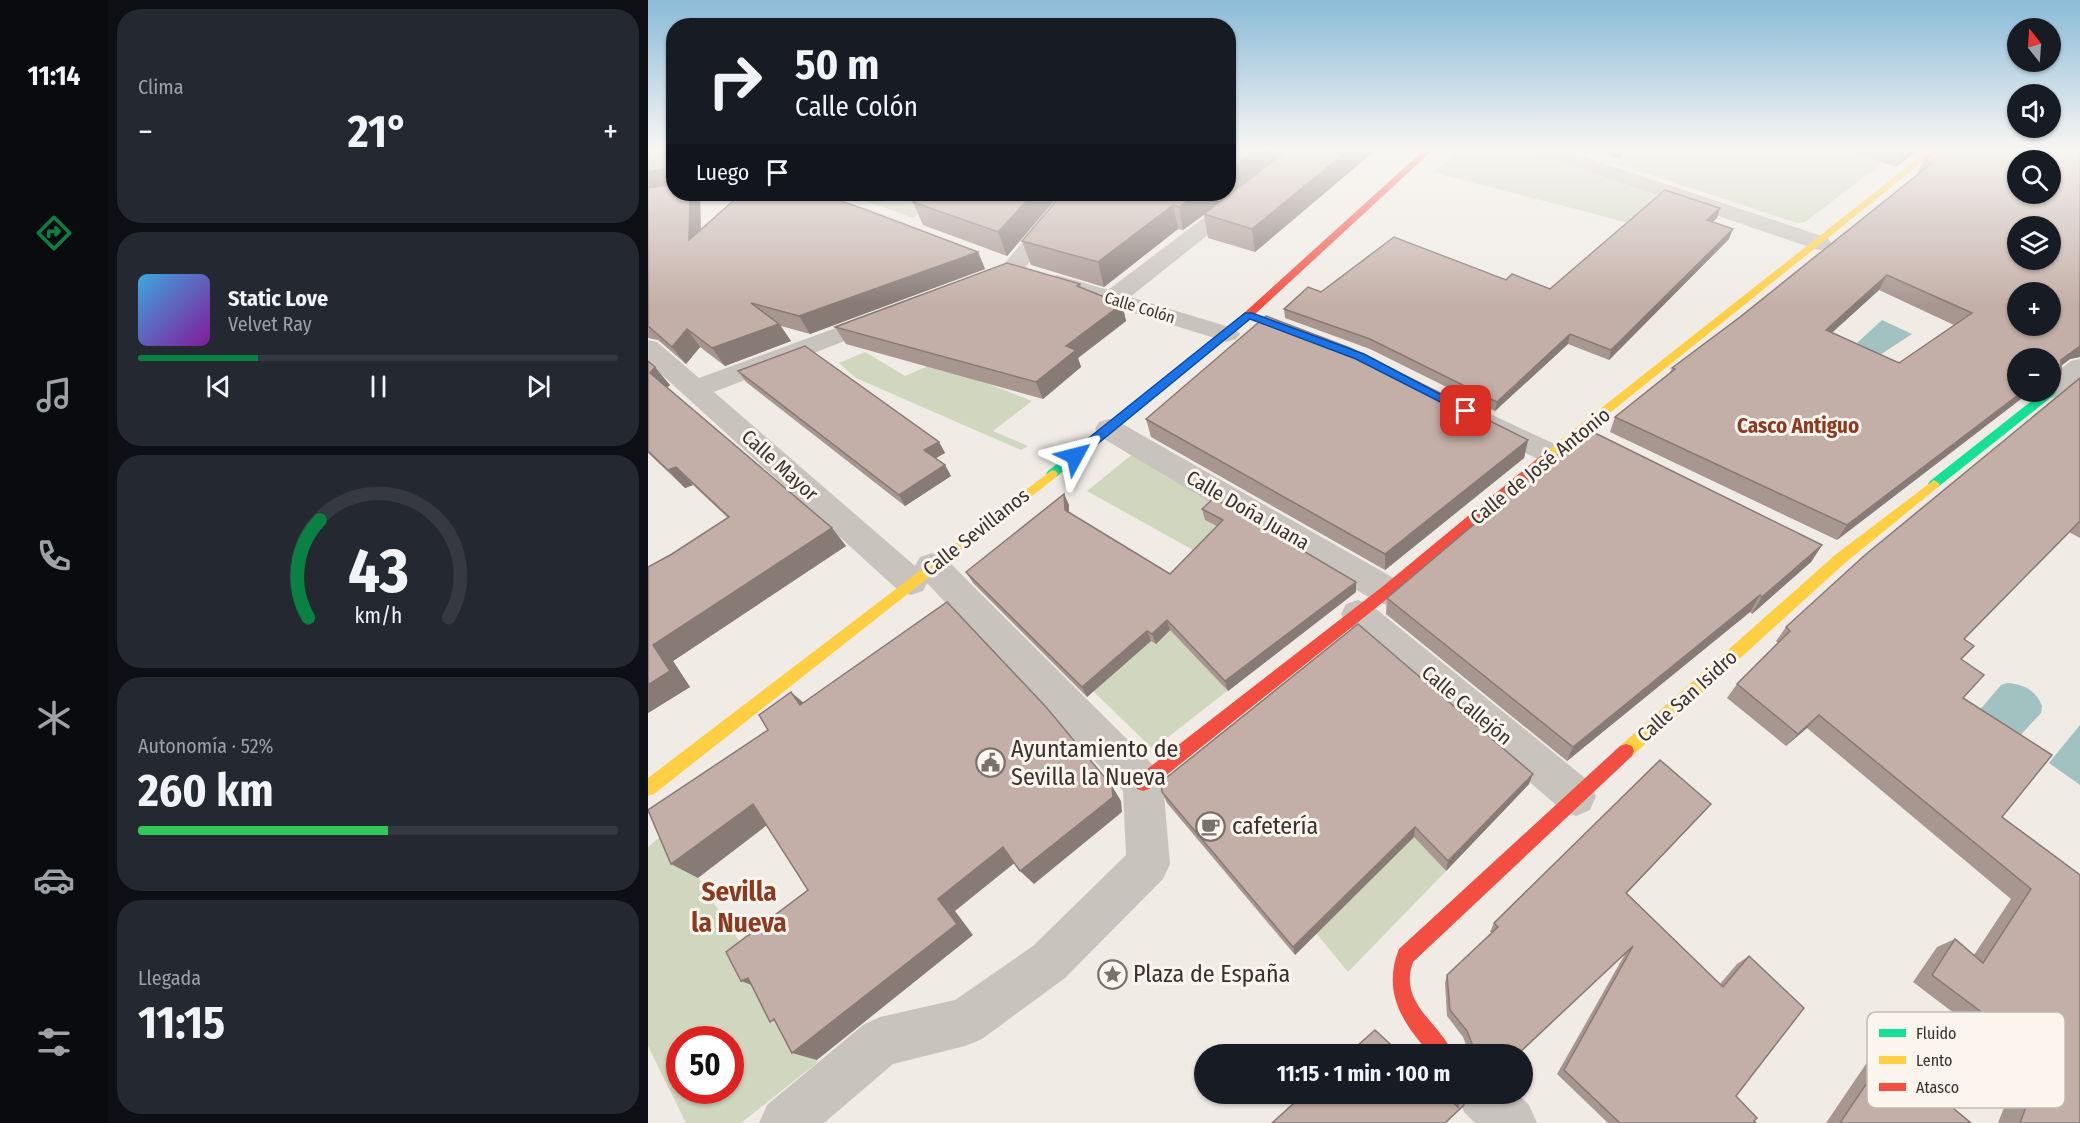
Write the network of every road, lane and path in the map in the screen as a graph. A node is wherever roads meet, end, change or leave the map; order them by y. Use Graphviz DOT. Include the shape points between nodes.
graph roads {
  1 [pos="1240,200"];
  2 [pos="1379,200"];
  3 [pos="1694,200"];
  4 [pos="1872,200"];
  5 [pos="1068,201"];
  6 [pos="1820,243"];
  7 [pos="979,256"];
  8 [pos="1012,268"];
  9 [pos="958,289"];
  10 [pos="1112,299"];
  11 [pos="904,310"];
  12 [pos="1227,334"];
  13 [pos="648,348"];
  14 [pos="2080,367"];
  15 [pos="2061,382"];
  16 [pos="696,389"];
  17 [pos="2036,402"];
  18 [pos="1466,411"];
  19 [pos="1109,429"];
  20 [pos="1581,431"];
  21 [pos="1612,447"];
  22 [pos="1551,454"];
  23 [pos="1809,544"];
  24 [pos="1840,559"];
  25 [pos="921,574"];
  26 [pos="1387,591"];
  27 [pos="1358,614"];
  28 [pos="648,788"];
  29 [pos="1144,789"];
  30 [pos="1576,796"];
  31 [pos="1433,1044"];
  32 [pos="1492,1104"];
  33 [pos="785,1123"];
  34 [pos="1511,1123"];
  1 -- 10 [label="street"];
  2 -- 12 [label="street, Calle Sevillanos" via="1260,319"];
  3 -- 6 [label="street"];
  4 -- 6 [label="street, Calle de José Antonio"];
  5 -- 8 [label="street"];
  6 -- 20 [label="street, Calle de José Antonio"];
  7 -- 8 [label="street, Calle Colón"];
  8 -- 9 [label="street"];
  8 -- 10 [label="street, Calle Colón"];
  10 -- 12 [label="street, Calle Colón"];
  11 -- 16 [label="street"];
  12 -- 19 [label="street, Calle Sevillanos"];
  13 -- 16 [label="street, Calle Mayor"];
  14 -- 15 [label="street, Calle San Isidro"];
  16 -- 25 [label="street, Calle Mayor"];
  17 -- 24 [label="street, Calle San Isidro"];
  18 -- 22 [label="street"];
  19 -- 25 [label="street, Calle Sevillanos"];
  19 -- 26 [label="street, Calle Doña Juana"];
  20 -- 21 [label="street"];
  20 -- 22 [label="street, Calle de José Antonio"];
  22 -- 26 [label="street, Calle de José Antonio"];
  23 -- 24 [label="street"];
  24 -- 30 [label="street, Calle San Isidro"];
  25 -- 28 [label="street, Calle Sevillanos"];
  25 -- 29 [label="street, Calle Mayor"];
  26 -- 27 [label="street, Calle de José Antonio"];
  27 -- 29 [label="street, Calle de José Antonio"];
  27 -- 30 [label="street, Calle Callejón"];
  29 -- 33 [label="street" via="1149,864 1049,962 965,1022 880,1042"];
  30 -- 31 [label="street, Calle San Isidro" via="1406,956 1399,969 1401,988"];
  32 -- 34 [label="street"];
}
